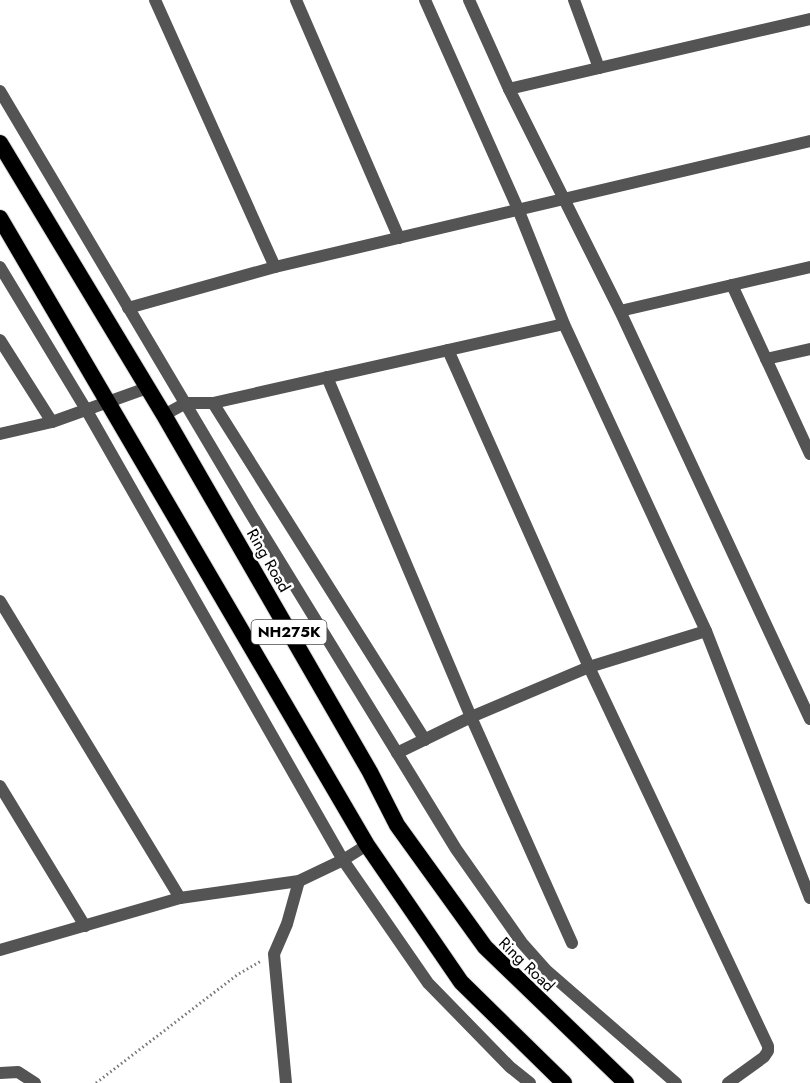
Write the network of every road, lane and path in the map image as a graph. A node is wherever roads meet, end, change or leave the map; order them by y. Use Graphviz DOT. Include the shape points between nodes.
graph roads {
  1 [pos="155,0"];
  2 [pos="296,0"];
  3 [pos="425,0"];
  4 [pos="469,0"];
  5 [pos="574,0"];
  6 [pos="810,19"];
  7 [pos="599,68"];
  8 [pos="509,90"];
  9 [pos="0,91"];
  10 [pos="810,141"];
  11 [pos="0,143"];
  12 [pos="564,200"];
  13 [pos="518,209"];
  14 [pos="0,219"];
  15 [pos="399,238"];
  16 [pos="0,267"];
  17 [pos="275,267"];
  18 [pos="810,267"];
  19 [pos="732,285"];
  20 [pos="128,308"];
  21 [pos="620,311"];
  22 [pos="564,324"];
  23 [pos="0,340"];
  24 [pos="810,349"];
  25 [pos="448,350"];
  26 [pos="766,359"];
  27 [pos="327,377"];
  28 [pos="147,388"];
  29 [pos="110,402"];
  30 [pos="186,403"];
  31 [pos="213,403"];
  32 [pos="87,411"];
  33 [pos="164,415"];
  34 [pos="52,422"];
  35 [pos="805,430"];
  36 [pos="0,434"];
  37 [pos="810,454"];
  38 [pos="0,601"];
  39 [pos="706,631"];
  40 [pos="589,667"];
  41 [pos="471,717"];
  42 [pos="810,719"];
  43 [pos="425,740"];
  44 [pos="397,753"];
  45 [pos="0,786"];
  46 [pos="367,845"];
  47 [pos="344,860"];
  48 [pos="299,881"];
  49 [pos="180,898"];
  50 [pos="810,898"];
  51 [pos="85,926"];
  52 [pos="572,944"];
  53 [pos="0,950"];
  54 [pos="274,954"];
  55 [pos="0,1073"];
  56 [pos="35,1083"];
  57 [pos="96,1083"];
  58 [pos="286,1083"];
  59 [pos="530,1083"];
  60 [pos="564,1083"];
  61 [pos="626,1083"];
  62 [pos="676,1083"];
  63 [pos="728,1083"];
  1 -- 17 [label="street"];
  2 -- 15 [label="street"];
  3 -- 13 [label="street"];
  4 -- 8 [label="street"];
  5 -- 7 [label="street"];
  6 -- 7 [label="street"];
  7 -- 8 [label="street"];
  8 -- 12 [label="street"];
  9 -- 20 [label="street"];
  10 -- 12 [label="street"];
  11 -- 28 [label="highway, Ring Road / NH275K"];
  12 -- 13 [label="street"];
  12 -- 21 [label="street"];
  13 -- 15 [label="street"];
  13 -- 22 [label="street"];
  14 -- 29 [label="highway, NH275K"];
  15 -- 17 [label="street"];
  16 -- 32 [label="street"];
  17 -- 20 [label="street"];
  18 -- 19 [label="street"];
  19 -- 21 [label="street"];
  19 -- 26 [label="street"];
  20 -- 30 [label="street"];
  21 -- 42 [label="street"];
  22 -- 25 [label="street"];
  22 -- 39 [label="street"];
  23 -- 34 [label="street"];
  24 -- 26 [label="street"];
  25 -- 27 [label="street"];
  25 -- 40 [label="street"];
  26 -- 35 [label="street"];
  27 -- 31 [label="street"];
  27 -- 41 [label="street"];
  28 -- 29 [label="street"];
  28 -- 33 [label="highway, Ring Road / NH275K"];
  29 -- 32 [label="street"];
  29 -- 46 [label="highway, NH275K"];
  30 -- 31 [label="street"];
  30 -- 33 [label="street"];
  30 -- 44 [label="street"];
  31 -- 43 [label="street"];
  32 -- 34 [label="street"];
  32 -- 47 [label="street"];
  33 -- 61 [label="highway, Ring Road / NH275K" via="397,825 485,947"];
  34 -- 36 [label="street"];
  35 -- 37 [label="street"];
  38 -- 49 [label="street"];
  39 -- 40 [label="street"];
  39 -- 50 [label="street"];
  40 -- 41 [label="street"];
  40 -- 63 [label="street" via="768,1046 764,1057"];
  41 -- 43 [label="street"];
  41 -- 52 [label="street"];
  43 -- 44 [label="street"];
  44 -- 62 [label="street" via="456,849 522,943 546,970"];
  45 -- 51 [label="street"];
  46 -- 47 [label="street"];
  46 -- 60 [label="highway, NH275K" via="461,982"];
  47 -- 48 [label="street"];
  47 -- 59 [label="street" via="428,983"];
  48 -- 49 [label="street"];
  48 -- 54 [label="street"];
  49 -- 51 [label="street"];
  51 -- 53 [label="street"];
  54 -- 57 [label="path" via="237,975"];
  54 -- 58 [label="street"];
  55 -- 56 [label="street" via="18,1072"];
}
